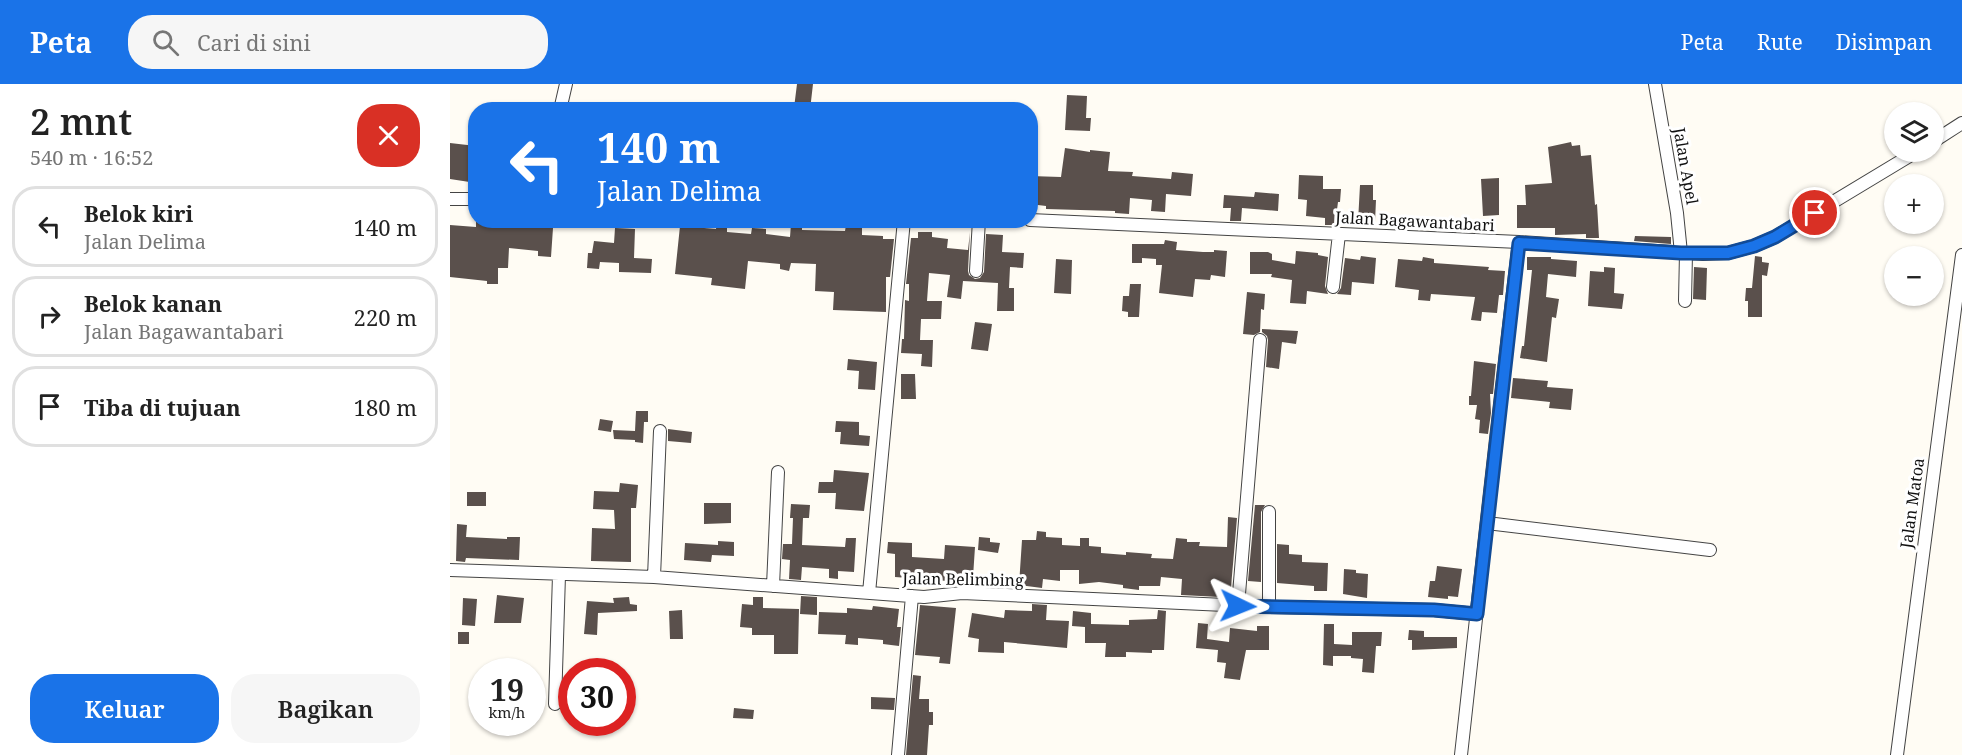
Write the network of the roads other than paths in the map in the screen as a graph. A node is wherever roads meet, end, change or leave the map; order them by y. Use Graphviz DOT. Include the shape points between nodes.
graph roads {
  1 [pos="566,84"];
  2 [pos="1655,84"];
  3 [pos="562,102"];
  4 [pos="1962,123"];
  5 [pos="1944,135"];
  6 [pos="1899,162"];
  7 [pos="450,199"];
  8 [pos="468,199"];
  9 [pos="1038,220"];
  10 [pos="903,228"];
  11 [pos="979,228"];
  12 [pos="1339,234"];
  13 [pos="1519,243"];
  14 [pos="1684,253"];
  15 [pos="1962,255"];
  16 [pos="976,271"];
  17 [pos="1960,286"];
  18 [pos="1333,287"];
  19 [pos="1685,302"];
  20 [pos="1260,340"];
  21 [pos="660,431"];
  22 [pos="778,472"];
  23 [pos="1269,512"];
  24 [pos="1487,523"];
  25 [pos="1710,550"];
  26 [pos="450,570"];
  27 [pos="559,575"];
  28 [pos="654,577"];
  29 [pos="773,586"];
  30 [pos="870,593"];
  31 [pos="912,596"];
  32 [pos="1238,606"];
  33 [pos="1269,607"];
  34 [pos="1477,614"];
  35 [pos="555,704"];
  36 [pos="898,755"];
  37 [pos="1461,755"];
  38 [pos="1897,755"];
  1 -- 3 [label="street"];
  2 -- 14 [label="street, Jalan Apel"];
  4 -- 5 [label="street"];
  6 -- 14 [label="street, Jalan Bagawantabari" via="1754,246 1728,253"];
  7 -- 8 [label="street"];
  9 -- 12 [label="street, Jalan Bagawantabari"];
  10 -- 30 [label="street"];
  11 -- 16 [label="street"];
  12 -- 13 [label="street, Jalan Bagawantabari"];
  12 -- 18 [label="street"];
  13 -- 14 [label="street, Jalan Bagawantabari"];
  13 -- 24 [label="street"];
  14 -- 19 [label="street, Jalan Apel"];
  15 -- 17 [label="street, Jalan Matoa"];
  17 -- 38 [label="street, Jalan Matoa"];
  20 -- 32 [label="street"];
  21 -- 28 [label="street"];
  22 -- 29 [label="street"];
  23 -- 33 [label="street"];
  24 -- 25 [label="street"];
  24 -- 34 [label="street"];
  26 -- 27 [label="street, Jalan Belimbing"];
  27 -- 28 [label="street, Jalan Belimbing"];
  27 -- 35 [label="street"];
  28 -- 29 [label="street, Jalan Belimbing"];
  29 -- 30 [label="street, Jalan Belimbing"];
  30 -- 31 [label="street, Jalan Belimbing"];
  31 -- 32 [label="street, Jalan Belimbing" via="962,592"];
  31 -- 36 [label="street"];
  32 -- 33 [label="street, Jalan Belimbing"];
  33 -- 34 [label="street, Jalan Belimbing"];
  34 -- 37 [label="street"];
}
